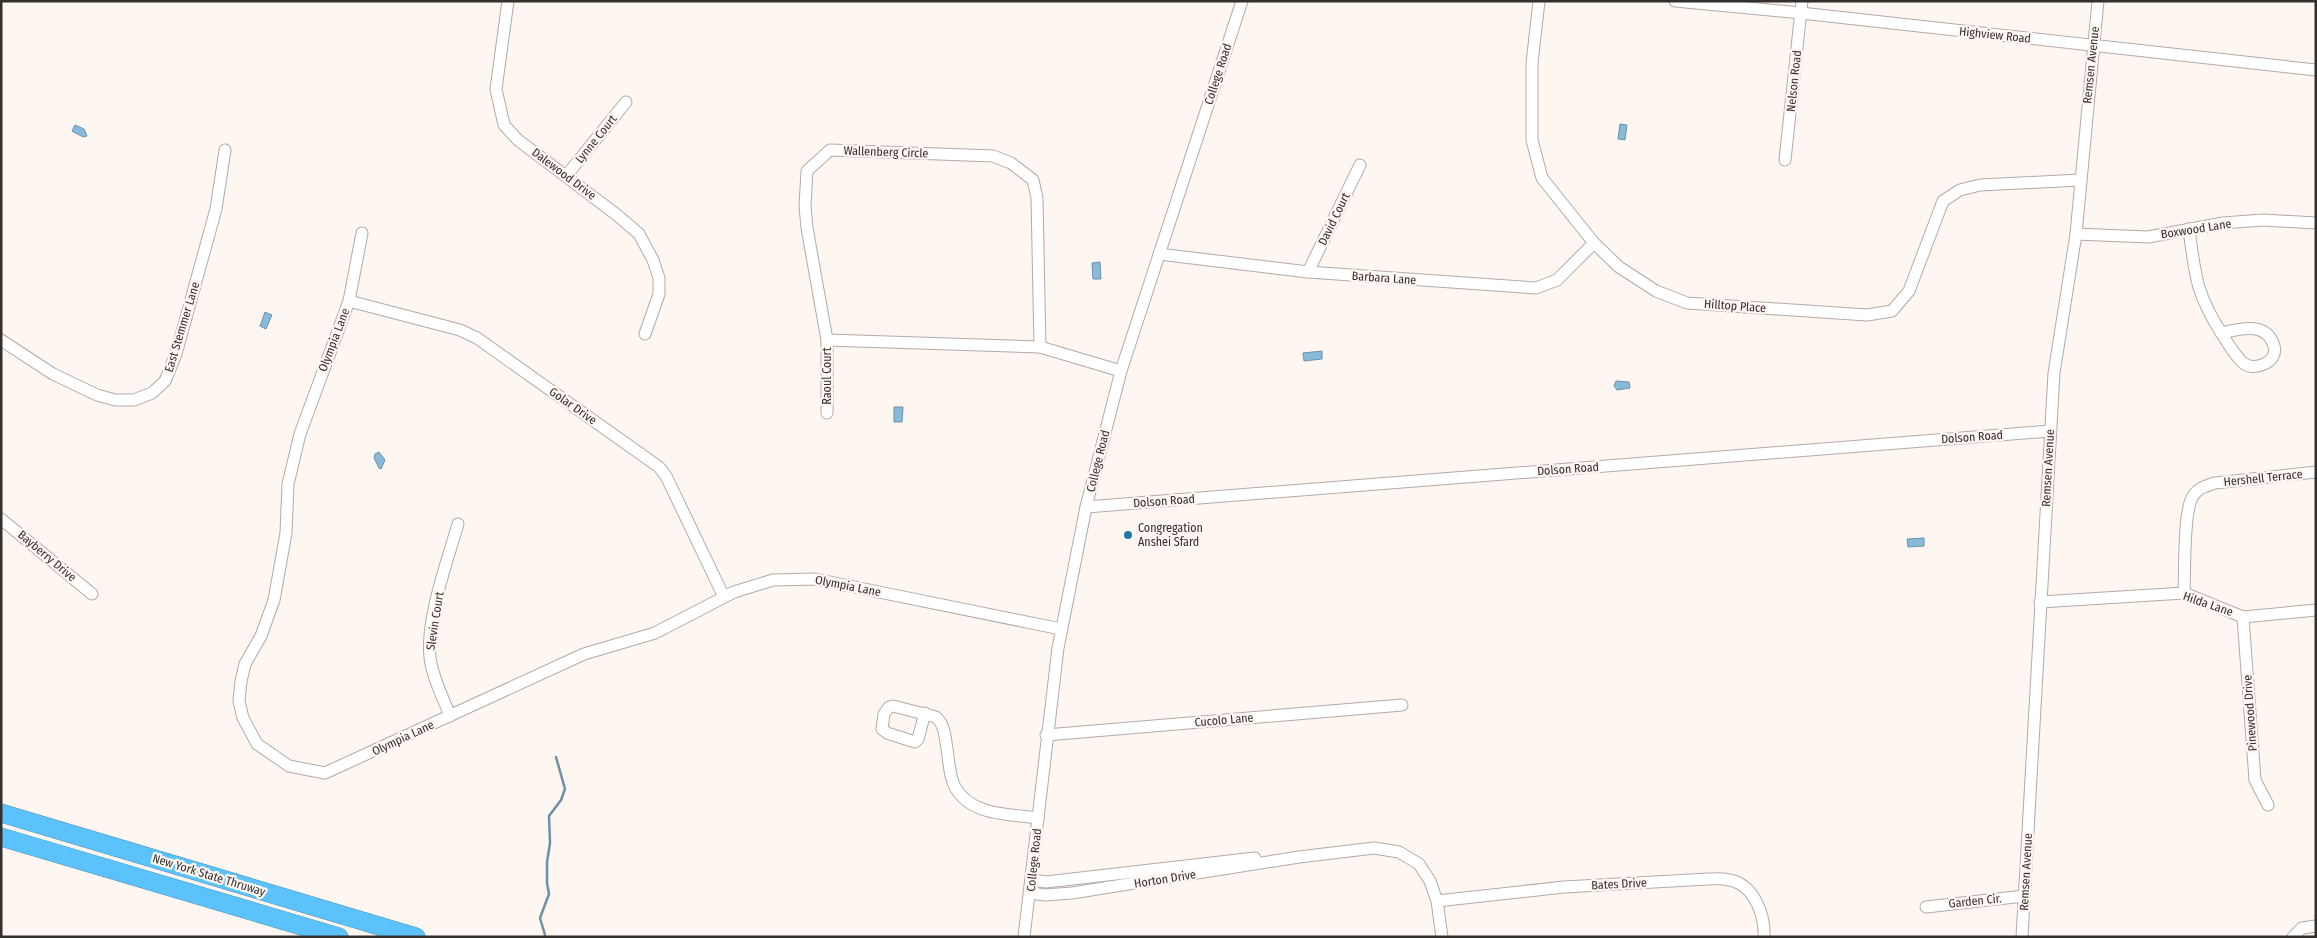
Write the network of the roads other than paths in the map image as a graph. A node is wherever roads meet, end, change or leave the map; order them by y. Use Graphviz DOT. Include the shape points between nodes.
graph roads {
  1 [pos="508,1"];
  2 [pos="1242,1"];
  3 [pos="1539,1"];
  4 [pos="1675,1"];
  5 [pos="2098,1"];
  6 [pos="1802,7"];
  7 [pos="2093,46"];
  8 [pos="2316,70"];
  9 [pos="626,102"];
  10 [pos="225,150"];
  11 [pos="1785,160"];
  12 [pos="1360,165"];
  13 [pos="566,176"];
  14 [pos="2080,180"];
  15 [pos="2316,223"];
  16 [pos="2189,229"];
  17 [pos="362,232"];
  18 [pos="2076,234"];
  19 [pos="1594,243"];
  20 [pos="1159,254"];
  21 [pos="1308,272"];
  22 [pos="349,301"];
  23 [pos="2221,332"];
  24 [pos="645,334"];
  25 [pos="1,340"];
  26 [pos="827,340"];
  27 [pos="1040,347"];
  28 [pos="1121,371"];
  29 [pos="827,412"];
  30 [pos="2050,431"];
  31 [pos="2316,472"];
  32 [pos="1086,507"];
  33 [pos="1,519"];
  34 [pos="458,524"];
  35 [pos="2184,593"];
  36 [pos="92,594"];
  37 [pos="724,597"];
  38 [pos="2040,602"];
  39 [pos="2316,610"];
  40 [pos="2243,617"];
  41 [pos="1060,629"];
  42 [pos="1402,705"];
  43 [pos="925,713"];
  44 [pos="450,716"];
  45 [pos="1046,735"];
  46 [pos="2268,805"];
  47 [pos="1,813"];
  48 [pos="1038,818"];
  49 [pos="1,837"];
  50 [pos="1299,857"];
  51 [pos="1032,880"];
  52 [pos="1030,893"];
  53 [pos="2024,896"];
  54 [pos="1437,901"];
  55 [pos="1926,907"];
  56 [pos="2316,926"];
  57 [pos="339,937"];
  58 [pos="416,937"];
  59 [pos="1024,937"];
  60 [pos="1442,937"];
  61 [pos="1764,937"];
  62 [pos="2022,937"];
  63 [pos="2293,937"];
  1 -- 13 [label="street, Dalewood Drive" via="496,89 504,126"];
  2 -- 20 [label="street, College Road"];
  3 -- 19 [label="street, Hilltop Place" via="1532,63 1532,140 1542,178"];
  4 -- 6 [label="street, Highview Road"];
  5 -- 7 [label="street, Remsen Avenue"];
  6 -- 7 [label="street, Highview Road"];
  6 -- 11 [label="street, Nelson Road"];
  7 -- 8 [label="street, Highview Road"];
  7 -- 14 [label="street, Remsen Avenue"];
  9 -- 13 [label="street, Lynne Court"];
  10 -- 25 [label="street, East Stemmer Lane" via="216,209 176,354 165,381 152,393 134,400 115,400 97,395 53,374"];
  12 -- 21 [label="street, David Court"];
  13 -- 24 [label="street, Dalewood Drive" via="639,234 653,260 659,278 659,294"];
  14 -- 18 [label="street, Remsen Avenue"];
  14 -- 19 [label="street, Hilltop Place" via="1980,185 1960,190 1943,201 1909,291 1892,311 1866,315 1687,303 1656,291 1619,268"];
  15 -- 16 [label="street, Boxwood Lane" via="2263,220"];
  16 -- 18 [label="street, Boxwood Lane" via="2148,237"];
  16 -- 23 [label="street" via="2196,282 2208,313"];
  17 -- 22 [label="street, Olympia Lane"];
  18 -- 30 [label="street, Remsen Avenue" via="2054,373"];
  19 -- 21 [label="street, Barbara Lane" via="1557,280 1536,288"];
  20 -- 21 [label="street, Barbara Lane"];
  20 -- 28 [label="street, College Road"];
  22 -- 37 [label="street, Golar Drive" via="460,330 477,338 659,467"];
  22 -- 44 [label="street, Olympia Lane" via="300,434 288,484 286,533 274,600 240,681 239,701 243,718 258,744 272,755 289,766 325,773"];
  23 -- 23 [label="street" via="2244,364 2253,368 2273,356 2275,348 2269,336 2260,330 2248,328"];
  26 -- 27 [label="street"];
  26 -- 27 [label="street, Wallenberg Circle" via="805,206 806,184 808,171 817,160 830,150 840,150 993,156 1011,163 1033,180 1037,198"];
  26 -- 29 [label="street, Raoul Court"];
  27 -- 28 [label="street"];
  28 -- 32 [label="street, College Road"];
  30 -- 32 [label="street, Dolson Road"];
  30 -- 38 [label="street, Remsen Avenue"];
  31 -- 35 [label="street, Hershell Terrace" via="2215,482 2200,488 2191,498 2187,515"];
  32 -- 41 [label="street, College Road"];
  33 -- 36 [label="street, Bayberry Drive"];
  34 -- 44 [label="street, Slevin Court" via="437,598 430,641 430,658"];
  35 -- 38 [label="street, Hilda Lane"];
  35 -- 40 [label="street, Hilda Lane"];
  37 -- 41 [label="street, Olympia Lane" via="772,580 815,579"];
  37 -- 44 [label="street, Olympia Lane" via="656,633 584,654"];
  38 -- 53 [label="street, Remsen Avenue"];
  39 -- 40 [label="street, Hilda Lane"];
  40 -- 46 [label="street, Pinewood Drive" via="2255,780"];
  41 -- 45 [label="street, College Road"];
  42 -- 45 [label="street, Cucolo Lane"];
  43 -- 48 [label="street" via="936,716 942,724 952,781 969,803 990,812"];
  45 -- 48 [label="street, College Road"];
  47 -- 58 [label="highway, New York State Thruway"];
  48 -- 51 [label="street, College Road"];
  49 -- 57 [label="highway, New York State Thruway"];
  50 -- 51 [label="street, Horton Drive" via="1238,858 1046,882"];
  50 -- 52 [label="street, Horton Drive" via="1072,893"];
  50 -- 54 [label="street, Horton Drive" via="1374,848 1399,852 1419,864"];
  51 -- 52 [label="street, College Road"];
  52 -- 59 [label="street, College Road"];
  53 -- 55 [label="street, Garden Cir."];
  53 -- 62 [label="street, Remsen Avenue"];
  54 -- 60 [label="street, Horton Drive"];
  54 -- 61 [label="street, Bates Drive" via="1564,887 1731,880 1746,889 1759,905"];
  56 -- 63 [label="street" via="2302,928"];
}
